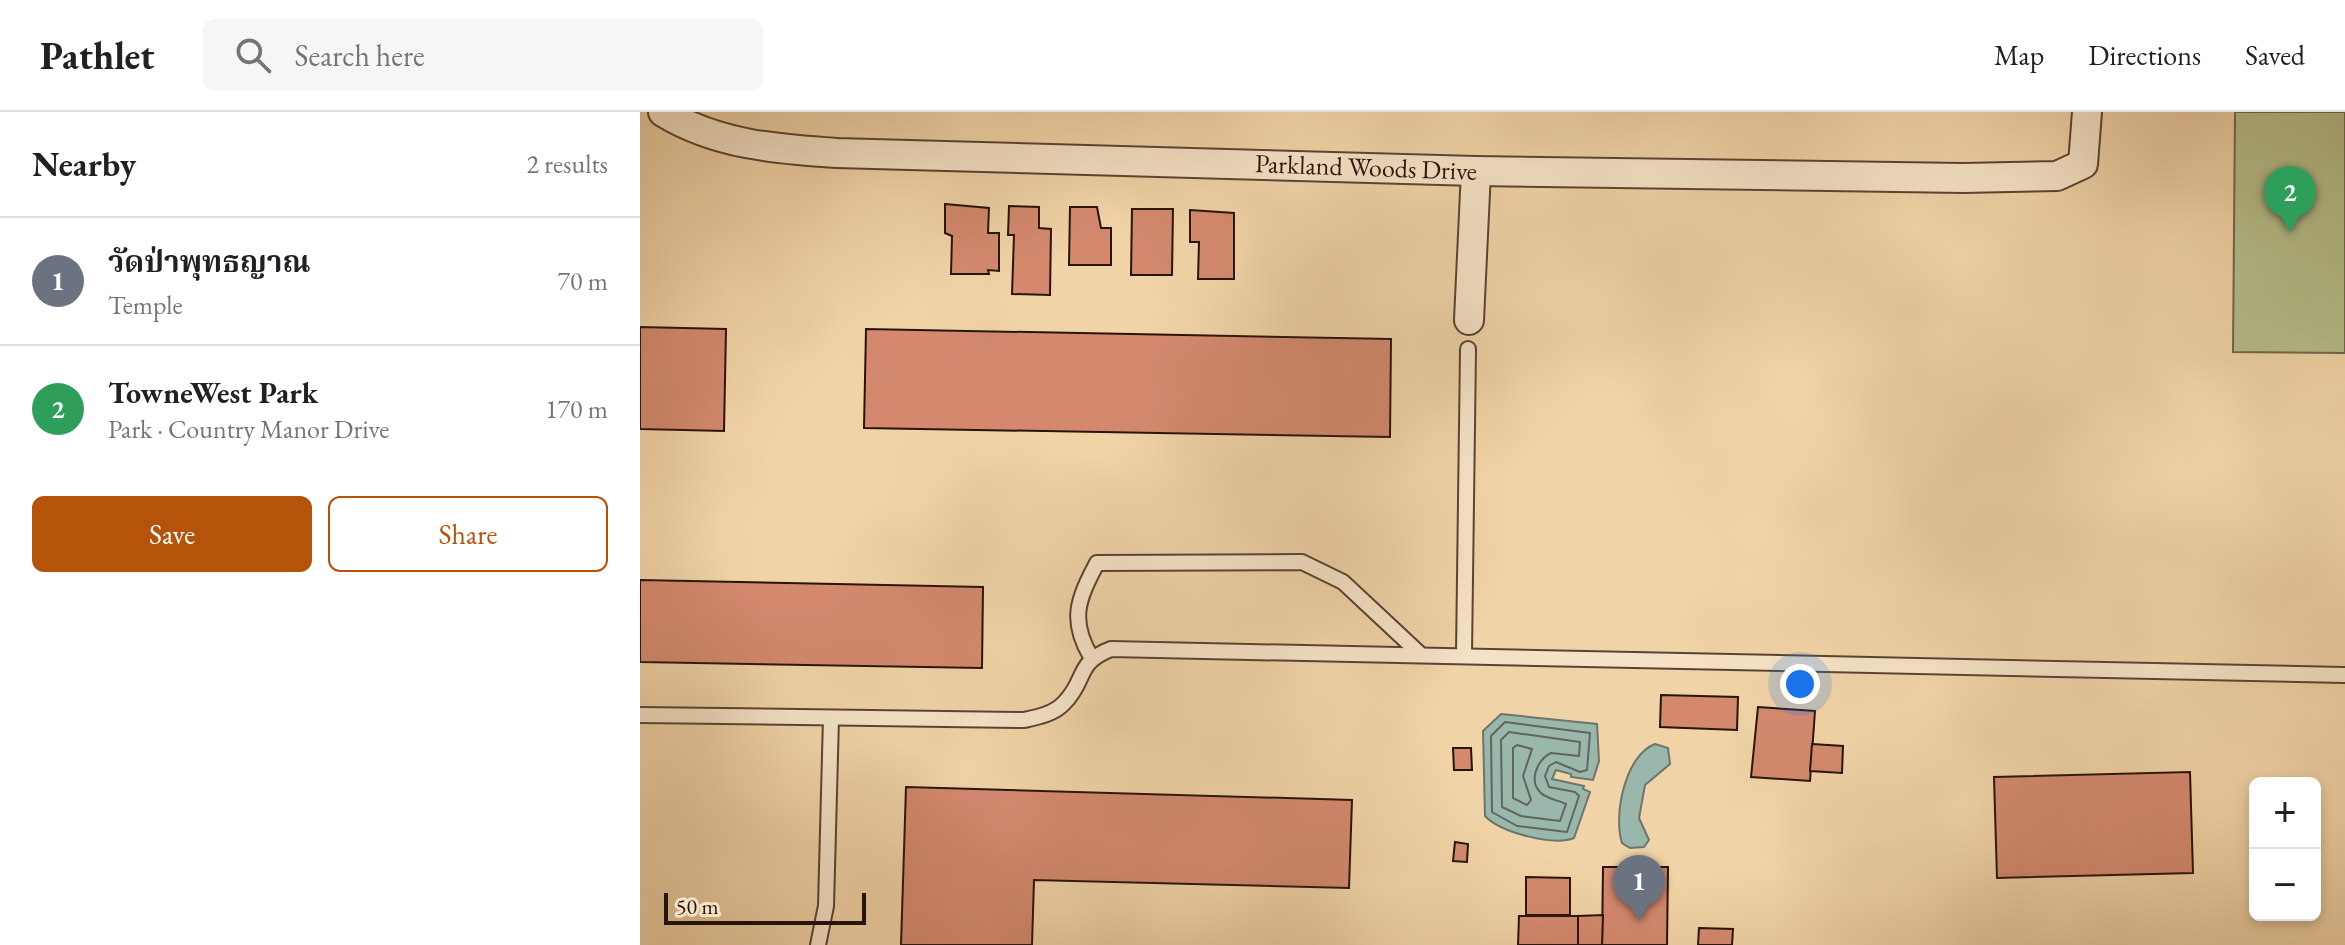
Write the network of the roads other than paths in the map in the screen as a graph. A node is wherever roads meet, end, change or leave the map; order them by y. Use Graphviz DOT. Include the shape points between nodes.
graph roads {
  1 [pos="663,112"];
  2 [pos="2087,112"];
  3 [pos="1476,171"];
  4 [pos="1469,320"];
  5 [pos="1468,349"];
  6 [pos="1419,653"];
  7 [pos="1464,654"];
  8 [pos="1091,657"];
  9 [pos="2345,675"];
  10 [pos="640,715"];
  11 [pos="831,718"];
  12 [pos="818,945"];
  1 -- 3 [label="street, Parkland Woods Drive" via="718,137 775,149"];
  2 -- 3 [label="street, Parkland Woods Drive" via="2083,164 2057,176"];
  3 -- 4 [label="street"];
  5 -- 7 [label="lane"];
  6 -- 7 [label="lane"];
  6 -- 8 [label="lane" via="1111,649"];
  6 -- 8 [label="lane" via="1343,582 1302,562 1165,562 1097,563 1079,597 1078,635"];
  7 -- 9 [label="lane"];
  8 -- 11 [label="lane" via="1064,703 1024,720"];
  10 -- 11 [label="lane"];
  11 -- 12 [label="lane" via="826,906"];
}
